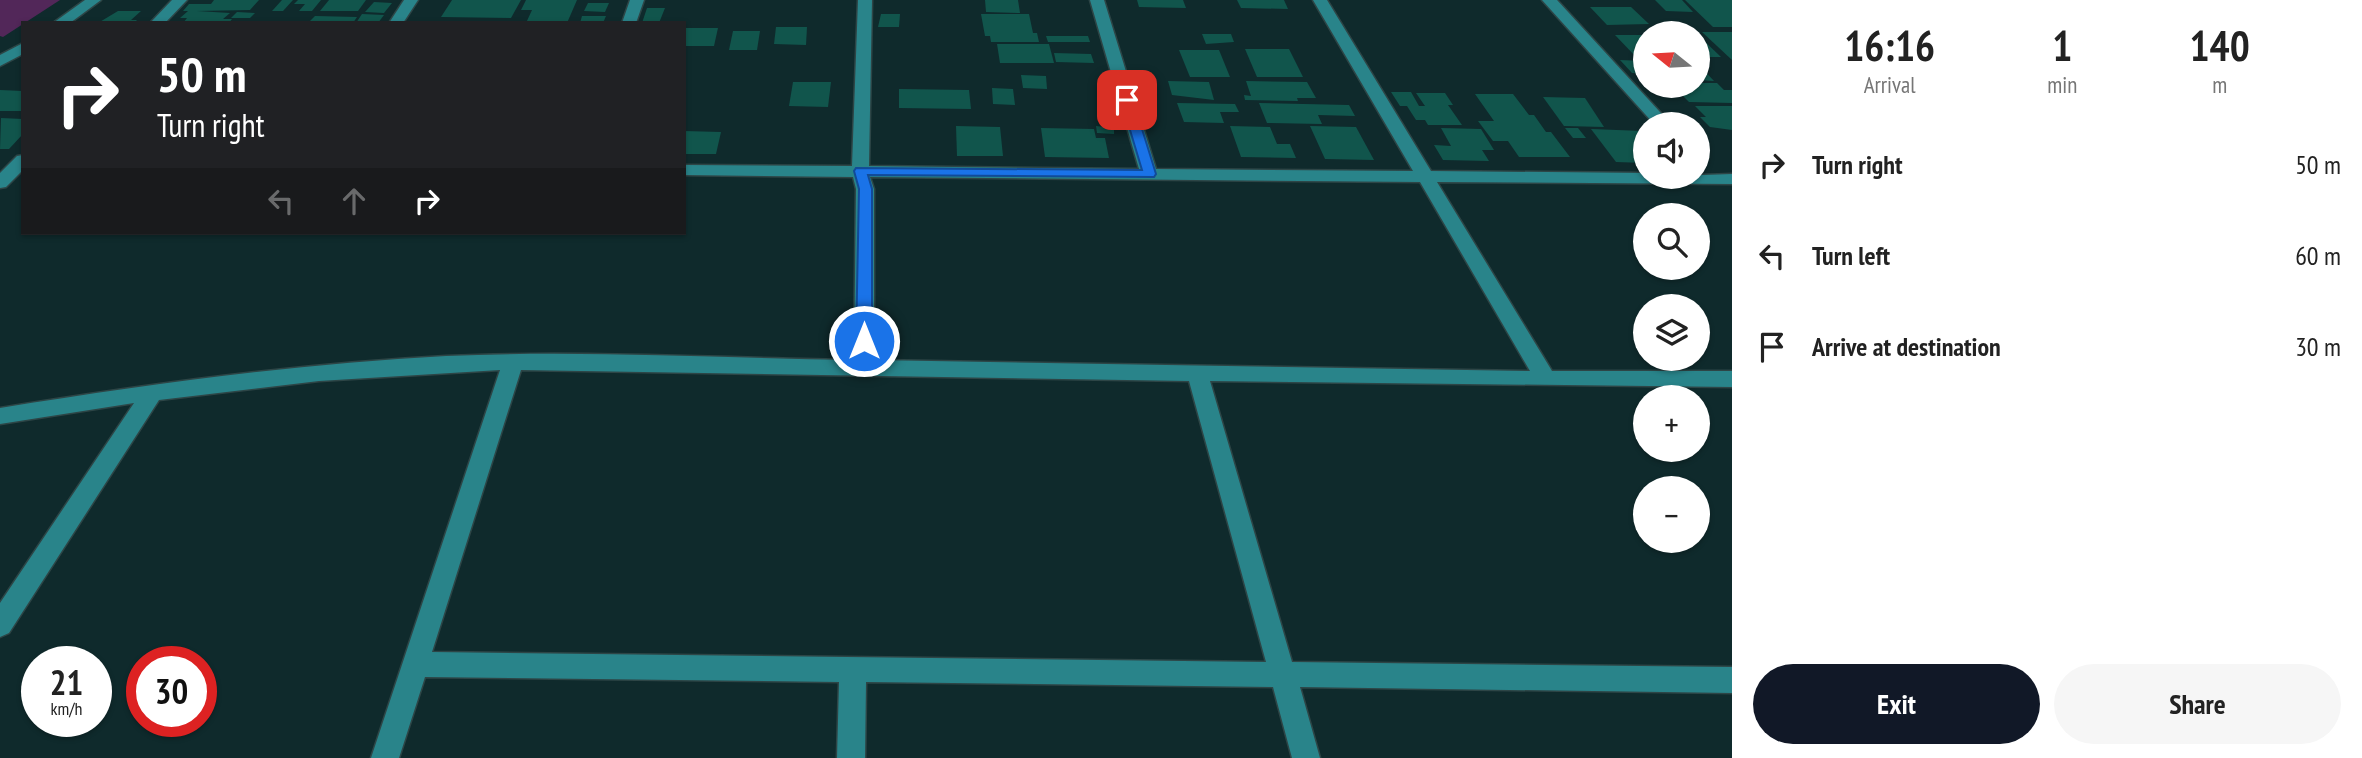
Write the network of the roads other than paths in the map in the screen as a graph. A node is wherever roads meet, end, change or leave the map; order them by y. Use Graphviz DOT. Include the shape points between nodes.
graph roads {
  1 [pos="94,0"];
  2 [pos="180,0"];
  3 [pos="411,0"];
  4 [pos="637,0"];
  5 [pos="865,0"];
  6 [pos="1097,0"];
  7 [pos="1321,0"];
  8 [pos="1549,0"];
  9 [pos="63,21"];
  10 [pos="159,21"];
  11 [pos="397,21"];
  12 [pos="630,21"];
  13 [pos="21,48"];
  14 [pos="0,62"];
  15 [pos="1652,112"];
  16 [pos="15,167"];
  17 [pos="686,170"];
  18 [pos="860,171"];
  19 [pos="1149,174"];
  20 [pos="1710,176"];
  21 [pos="1428,178"];
  22 [pos="1713,179"];
  23 [pos="1732,179"];
  24 [pos="0,183"];
  25 [pos="513,362"];
  26 [pos="864,366"];
  27 [pos="1197,372"];
  28 [pos="1546,379"];
  29 [pos="1732,379"];
  30 [pos="154,390"];
  31 [pos="0,416"];
  32 [pos="0,625"];
  33 [pos="417,664"];
  34 [pos="853,670"];
  35 [pos="1282,675"];
  36 [pos="1731,682"];
  37 [pos="385,758"];
  38 [pos="850,758"];
  39 [pos="1306,758"];
  1 -- 9 [label="street"];
  2 -- 10 [label="street"];
  3 -- 11 [label="street"];
  4 -- 12 [label="street"];
  5 -- 18 [label="street"];
  6 -- 19 [label="street"];
  7 -- 21 [label="street"];
  8 -- 15 [label="street"];
  13 -- 14 [label="street"];
  16 -- 24 [label="street"];
  17 -- 18 [label="street"];
  18 -- 19 [label="street"];
  18 -- 26 [label="street" via="865,189"];
  19 -- 21 [label="street"];
  20 -- 22 [label="street"];
  21 -- 22 [label="street"];
  21 -- 28 [label="street"];
  22 -- 23 [label="street"];
  25 -- 26 [label="street"];
  25 -- 30 [label="street" via="386,366"];
  25 -- 33 [label="street"];
  26 -- 27 [label="street"];
  27 -- 28 [label="street"];
  27 -- 35 [label="street"];
  28 -- 29 [label="street"];
  30 -- 31 [label="street"];
  30 -- 32 [label="street"];
  33 -- 34 [label="street"];
  33 -- 37 [label="street"];
  34 -- 35 [label="street"];
  34 -- 38 [label="street"];
  35 -- 36 [label="street"];
  35 -- 39 [label="street"];
}
